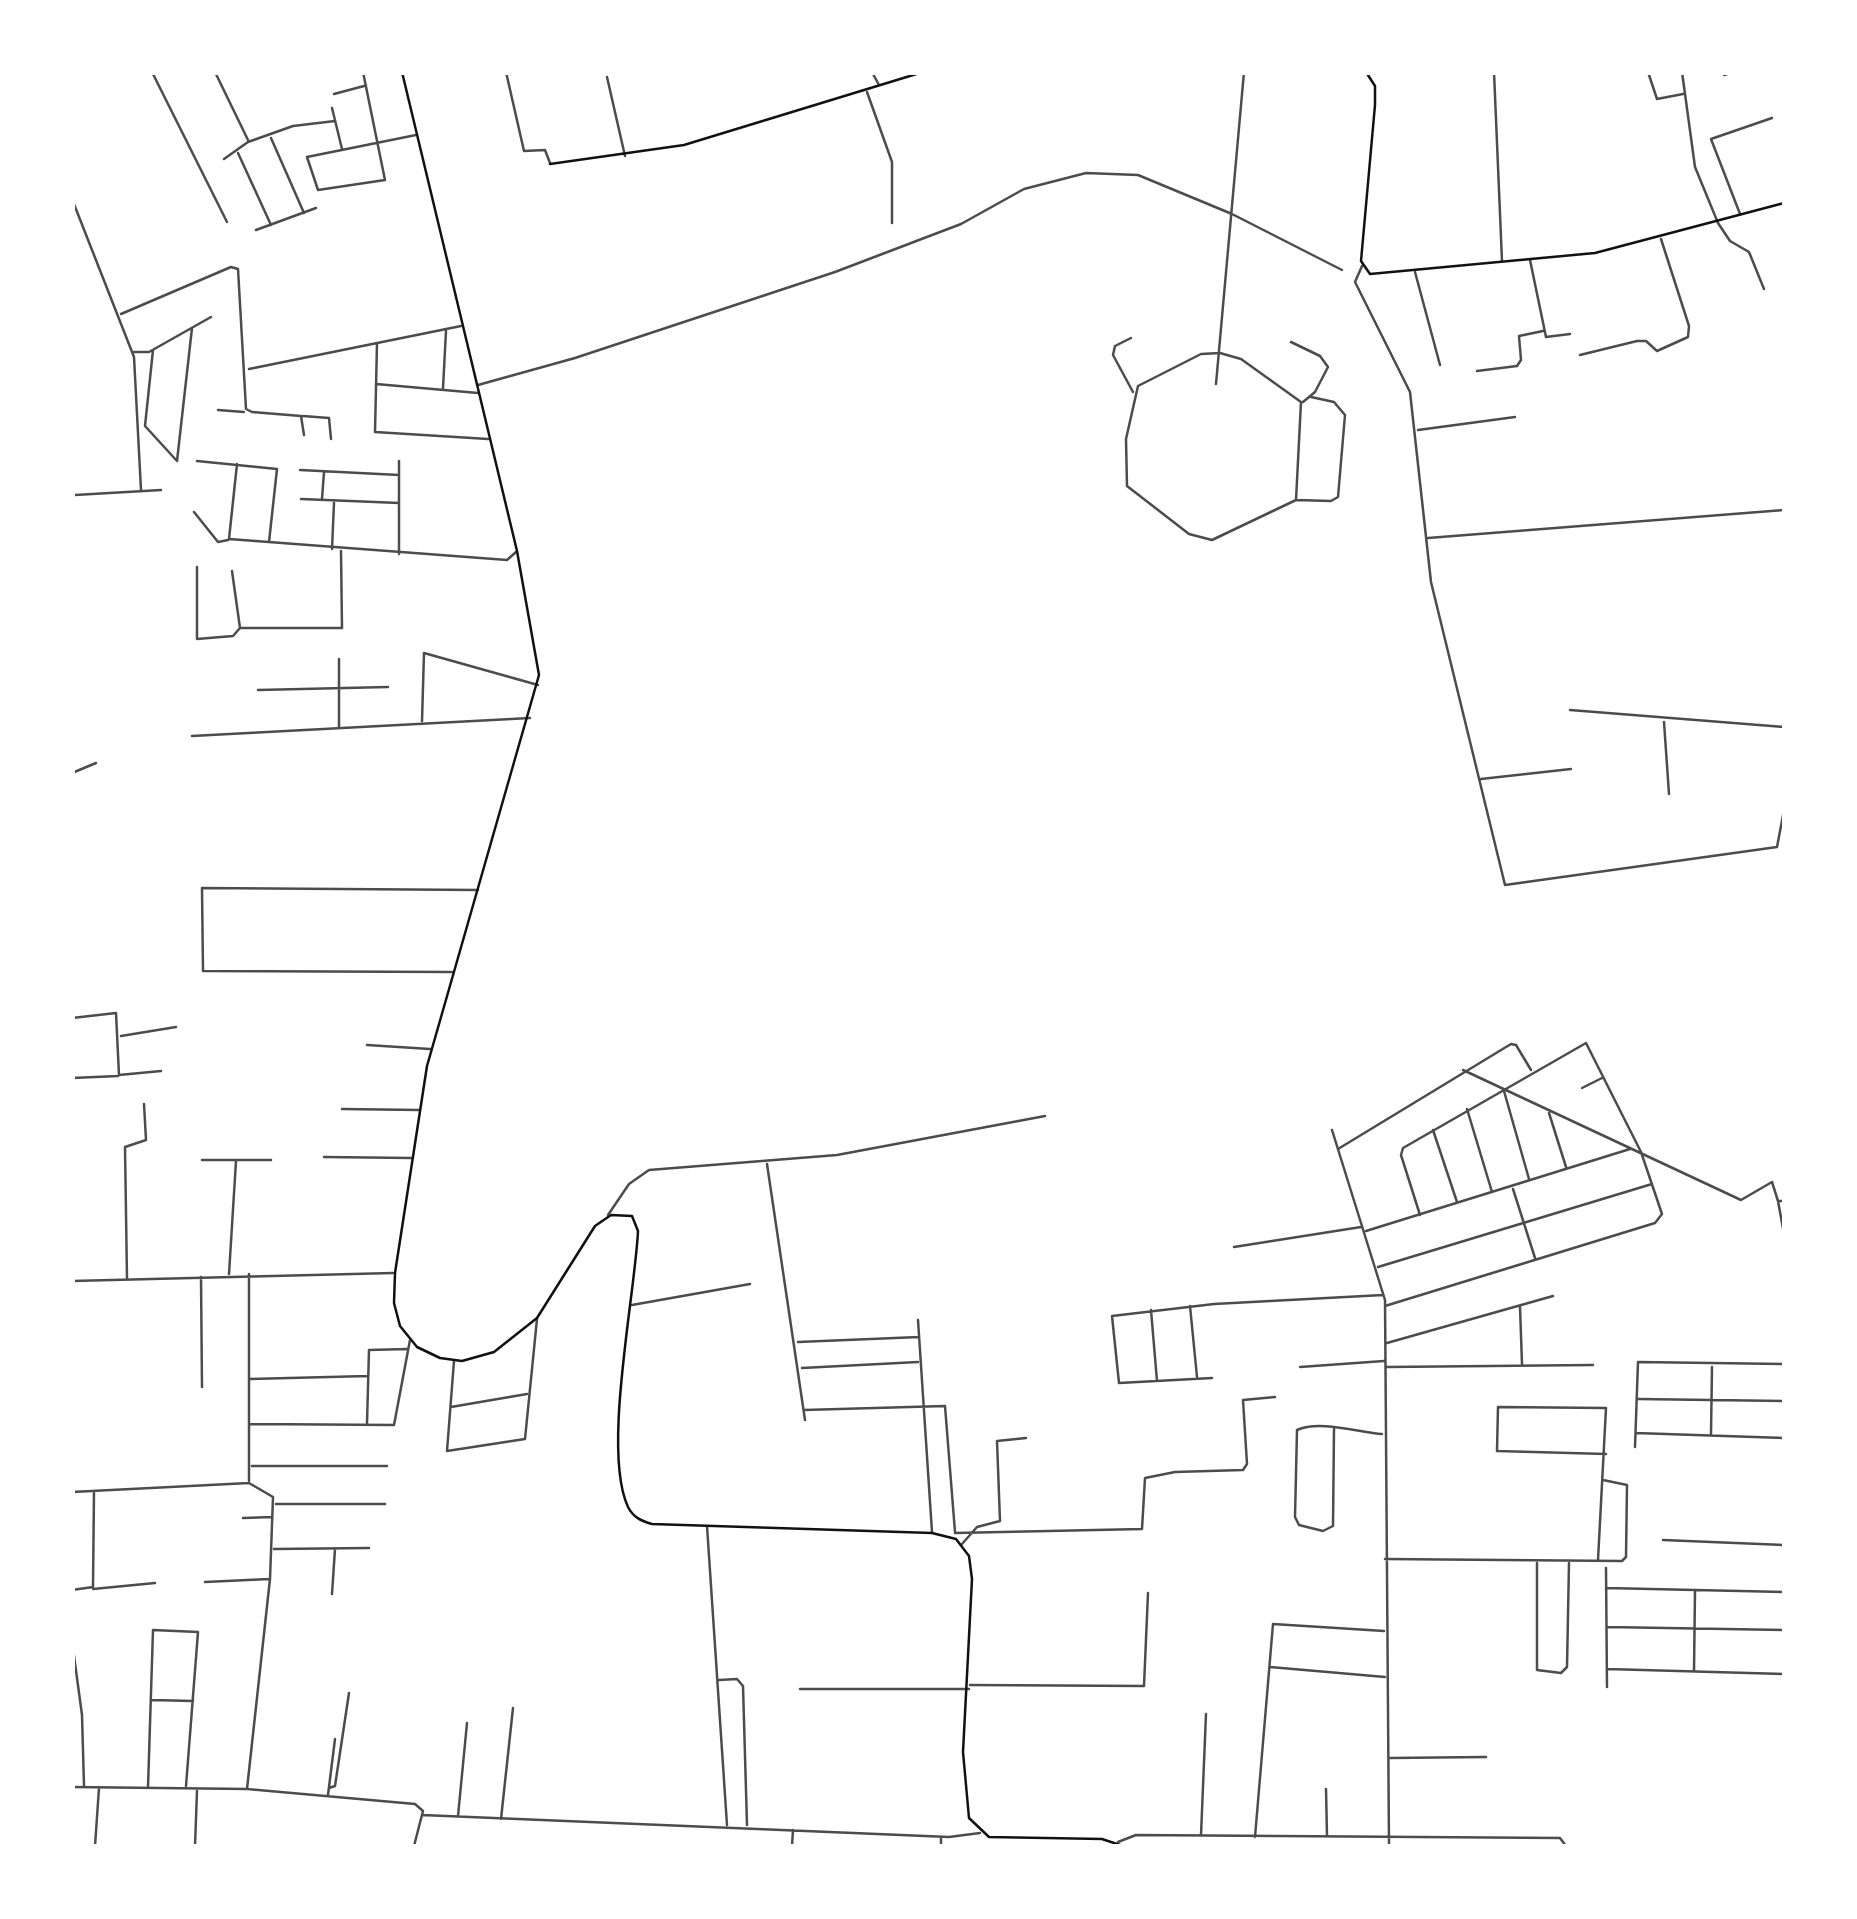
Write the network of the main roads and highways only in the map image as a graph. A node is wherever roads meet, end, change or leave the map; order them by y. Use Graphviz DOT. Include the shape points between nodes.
graph roads {
  1 [pos="402,72"];
  2 [pos="924,72"];
  3 [pos="1366,72"];
  4 [pos="916,74"];
  5 [pos="550,164"];
  6 [pos="1784,203"];
  7 [pos="1123,1846"];
  1 -- 7 [label="main road" via="539,662 530,718 431,1049 395,1273 396,1315 424,1352 454,1361 494,1352 537,1318 581,1244 608,1216 628,1214 638,1225 620,1416 626,1502 633,1514 644,1522 956,1539 972,1580 963,1752 969,1818 980,1834 998,1838"];
  2 -- 4 [label="main road"];
  3 -- 6 [label="main road" via="1376,94 1362,266 1370,274 1595,253"];
  4 -- 5 [label="main road" via="684,145"];
}
